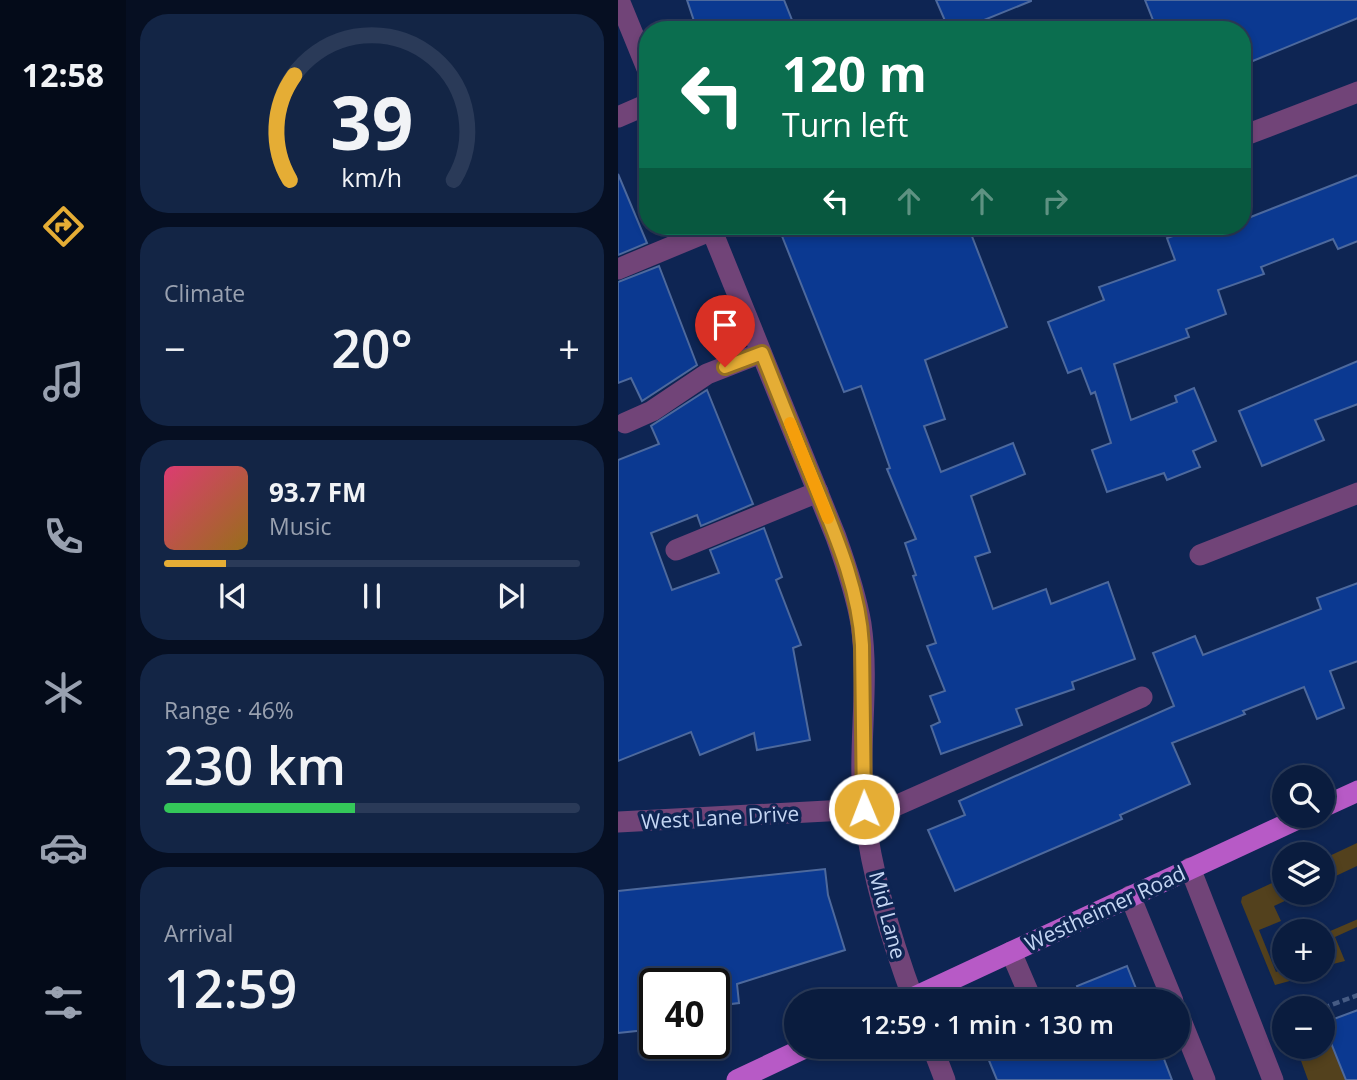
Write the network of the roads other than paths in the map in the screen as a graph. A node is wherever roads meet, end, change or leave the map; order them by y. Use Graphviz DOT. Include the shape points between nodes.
graph roads {
  1 [pos="619,0"];
  2 [pos="639,49"];
  3 [pos="1357,92"];
  4 [pos="639,108"];
  5 [pos="618,117"];
  6 [pos="1251,133"];
  7 [pos="695,235"];
  8 [pos="714,235"];
  9 [pos="618,269"];
  10 [pos="762,353"];
  11 [pos="625,422"];
  12 [pos="818,492"];
  13 [pos="1357,493"];
  14 [pos="676,551"];
  15 [pos="1200,555"];
  16 [pos="1142,697"];
  17 [pos="1357,791"];
  18 [pos="1335,801"];
  19 [pos="865,814"];
  20 [pos="618,822"];
  21 [pos="1278,828"];
  22 [pos="1190,868"];
  23 [pos="1130,896"];
  24 [pos="1011,952"];
  25 [pos="907,989"];
  26 [pos="934,989"];
  27 [pos="1027,989"];
  28 [pos="1168,989"];
  29 [pos="1190,1043"];
  30 [pos="784,1058"];
  31 [pos="937,1059"];
  32 [pos="738,1080"];
  33 [pos="945,1080"];
  34 [pos="1205,1080"];
  35 [pos="1273,1080"];
  1 -- 2 [label="street"];
  3 -- 6 [label="street"];
  4 -- 5 [label="street"];
  7 -- 9 [label="street"];
  8 -- 10 [label="street, Mid Lane"];
  10 -- 11 [label="street" via="707,374 652,411"];
  10 -- 12 [label="street, Mid Lane"];
  12 -- 14 [label="street"];
  12 -- 19 [label="street, Mid Lane" via="852,583 861,624"];
  13 -- 15 [label="street"];
  16 -- 19 [label="street"];
  17 -- 18 [label="main road"];
  19 -- 20 [label="street, West Lane Drive"];
  19 -- 25 [label="street, Mid Lane" via="882,909"];
  21 -- 22 [label="main road, Westheimer Road"];
  22 -- 23 [label="main road, Westheimer Road"];
  22 -- 35 [label="street"];
  23 -- 24 [label="main road, Westheimer Road"];
  23 -- 28 [label="street"];
  24 -- 26 [label="main road, Westheimer Road"];
  24 -- 27 [label="street"];
  29 -- 34 [label="street"];
  30 -- 32 [label="main road"];
  31 -- 33 [label="street"];
}
